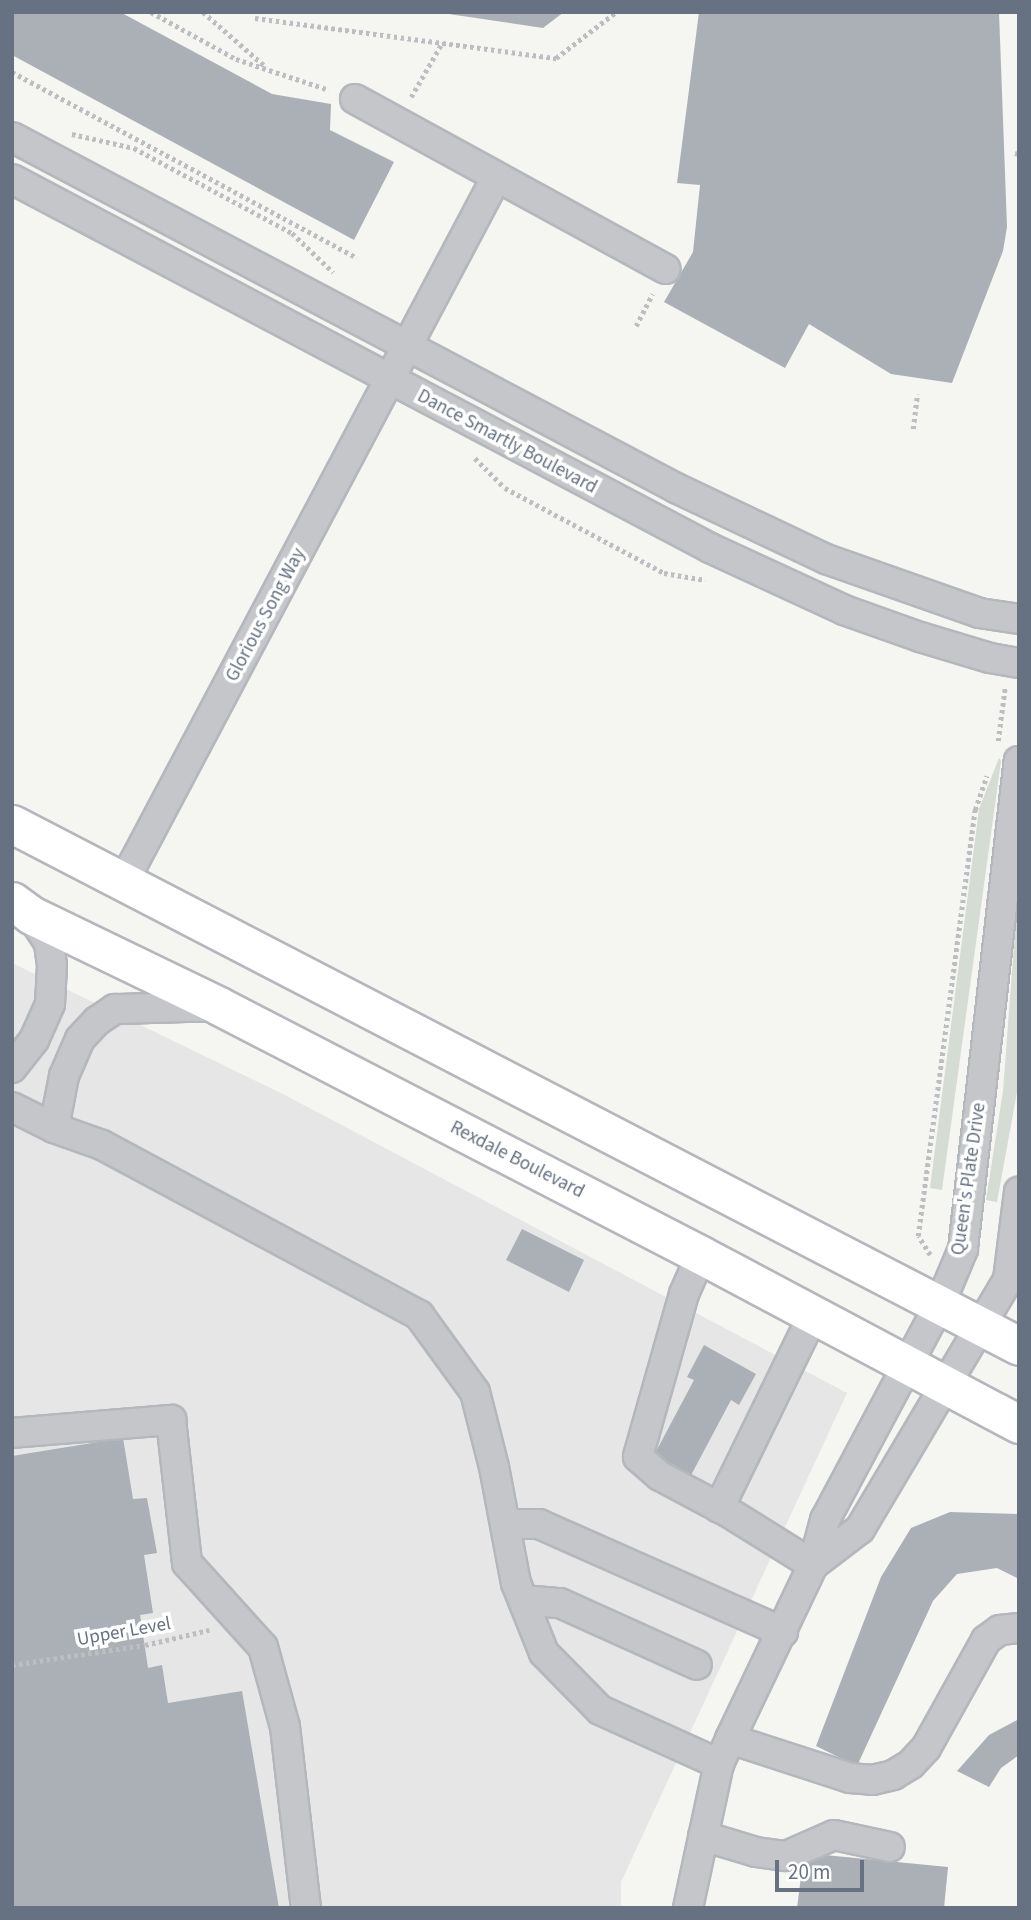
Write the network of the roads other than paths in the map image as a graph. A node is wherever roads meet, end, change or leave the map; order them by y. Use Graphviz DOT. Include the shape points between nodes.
graph roads {
  1 [pos="355,99"];
  2 [pos="12,136"];
  3 [pos="496,178"];
  4 [pos="12,179"];
  5 [pos="660,281"];
  6 [pos="407,348"];
  7 [pos="391,380"];
  8 [pos="1019,619"];
  9 [pos="1012,673"];
  10 [pos="1008,753"];
  11 [pos="12,824"];
  12 [pos="124,881"];
  13 [pos="22,908"];
  14 [pos="219,1006"];
  15 [pos="12,1068"];
  16 [pos="12,1107"];
  17 [pos="54,1128"];
  18 [pos="1019,1192"];
  19 [pos="701,1255"];
  20 [pos="945,1295"];
  21 [pos="813,1315"];
  22 [pos="981,1326"];
  23 [pos="1019,1346"];
  24 [pos="907,1365"];
  25 [pos="945,1386"];
  26 [pos="1019,1424"];
  27 [pos="12,1433"];
  28 [pos="719,1507"];
  29 [pos="505,1524"];
  30 [pos="813,1565"];
  31 [pos="523,1600"];
  32 [pos="1019,1628"];
  33 [pos="783,1632"];
  34 [pos="697,1665"];
  35 [pos="724,1751"];
  36 [pos="703,1836"];
  37 [pos="890,1847"];
  38 [pos="306,1908"];
  39 [pos="688,1908"];
  1 -- 3 [label="street"];
  2 -- 6 [label="street, Dance Smartly Boulevard"];
  3 -- 5 [label="street"];
  3 -- 6 [label="street, Glorious Song Way"];
  4 -- 7 [label="street, Dance Smartly Boulevard"];
  6 -- 7 [label="street, Glorious Song Way"];
  6 -- 8 [label="street, Dance Smartly Boulevard" via="678,489 826,559 979,613"];
  7 -- 9 [label="street, Dance Smartly Boulevard" via="710,548 844,610 990,658"];
  7 -- 12 [label="street, Glorious Song Way"];
  10 -- 20 [label="street, Queen's Plate Drive" via="963,1248"];
  11 -- 12 [label="main road"];
  12 -- 20 [label="main road"];
  13 -- 14 [label="main road, Rexdale Boulevard"];
  13 -- 15 [label="street" via="49,943 50,1004 34,1040"];
  14 -- 17 [label="street" via="115,1009 97,1021 80,1039 64,1076"];
  14 -- 19 [label="main road, Rexdale Boulevard"];
  16 -- 17 [label="street"];
  17 -- 29 [label="street" via="102,1145 419,1315 475,1392"];
  18 -- 22 [label="street, Queen's Plate Drive" via="1008,1280"];
  19 -- 21 [label="main road, Rexdale Boulevard"];
  19 -- 28 [label="street" via="684,1294 638,1457 660,1476"];
  20 -- 22 [label="main road"];
  20 -- 24 [label="street, Queen's Plate Drive"];
  21 -- 24 [label="main road, Rexdale Boulevard"];
  21 -- 28 [label="street"];
  22 -- 23 [label="main road"];
  22 -- 25 [label="street, Queen's Plate Drive"];
  24 -- 25 [label="main road, Rexdale Boulevard"];
  24 -- 30 [label="street, Queen's Plate Drive" via="825,1520"];
  25 -- 26 [label="main road, Rexdale Boulevard"];
  25 -- 30 [label="street, Queen's Plate Drive" via="860,1529"];
  27 -- 38 [label="street" via="171,1420 187,1563 263,1647 285,1727"];
  28 -- 30 [label="street"];
  29 -- 31 [label="street"];
  29 -- 33 [label="street" via="539,1524"];
  30 -- 33 [label="street, Queen's Plate Drive"];
  31 -- 34 [label="street" via="560,1603"];
  31 -- 35 [label="street" via="544,1653 600,1710"];
  32 -- 35 [label="street" via="1000,1630 986,1640 926,1748 893,1775 850,1779"];
  33 -- 35 [label="street, Queen's Plate Drive"];
  35 -- 36 [label="street, Queen's Plate Drive"];
  36 -- 37 [label="street" via="786,1856 834,1835"];
  36 -- 39 [label="street, Queen's Plate Drive"];
}
